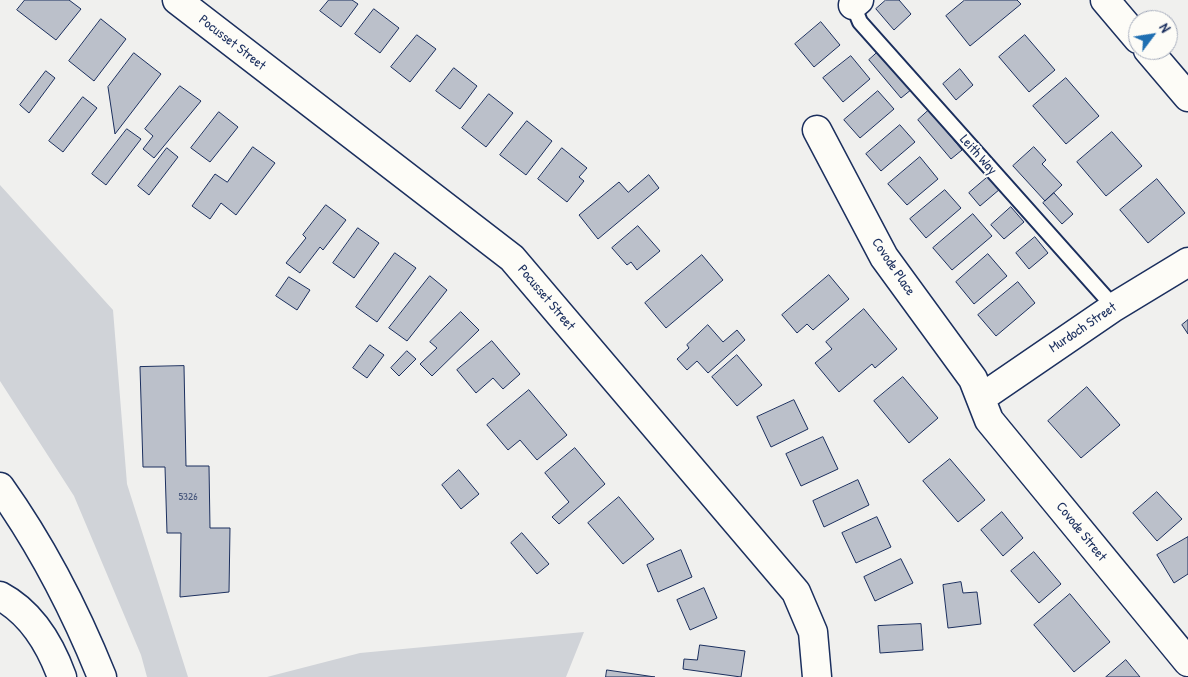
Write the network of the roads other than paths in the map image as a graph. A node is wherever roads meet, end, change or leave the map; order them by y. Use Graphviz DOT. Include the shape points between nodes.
graph roads {
  1 [pos="177,0"];
  2 [pos="1105,0"];
  3 [pos="856,2"];
  4 [pos="1128,27"];
  5 [pos="1157,60"];
  6 [pos="1188,97"];
  7 [pos="817,130"];
  8 [pos="1188,262"];
  9 [pos="1114,307"];
  10 [pos="981,398"];
  11 [pos="0,487"];
  12 [pos="0,596"];
  13 [pos="1188,662"];
  14 [pos="62,677"];
  15 [pos="102,677"];
  16 [pos="817,677"];
  1 -- 16 [label="main road, Pocusset Street" via="512,258 796,592 813,632"];
  2 -- 4 [label="main road"];
  3 -- 9 [label="lane, Leith Way" via="860,22"];
  5 -- 6 [label="main road"];
  7 -- 10 [label="main road, Covode Place" via="884,257 973,379"];
  8 -- 9 [label="main road, Murdoch Street"];
  9 -- 10 [label="main road, Murdoch Street"];
  10 -- 13 [label="main road, Covode Street" via="989,420"];
  11 -- 15 [label="main road" via="48,562"];
  12 -- 14 [label="main road" via="35,626 47,642"];
}
